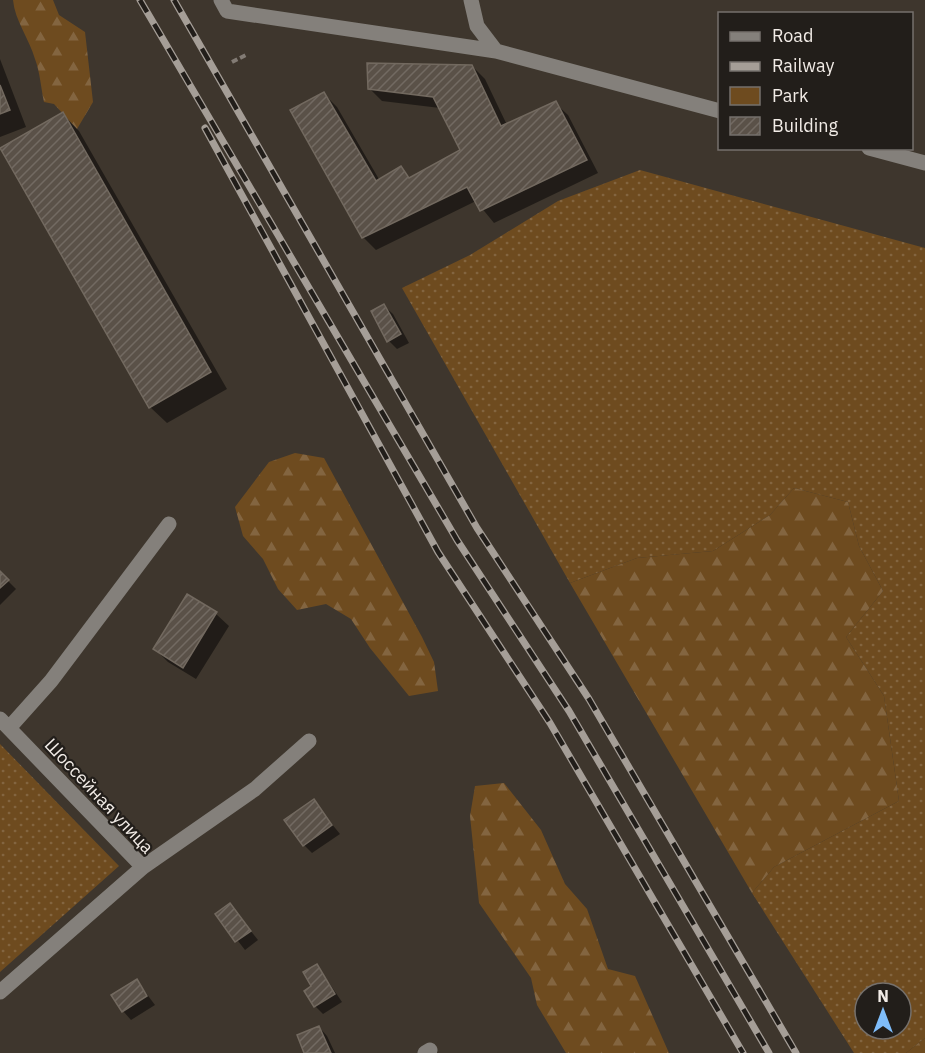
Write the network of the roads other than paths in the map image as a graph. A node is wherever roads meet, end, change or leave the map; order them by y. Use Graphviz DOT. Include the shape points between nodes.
graph roads {
  1 [pos="471,0"];
  2 [pos="224,6"];
  3 [pos="496,51"];
  4 [pos="718,110"];
  5 [pos="876,150"];
  6 [pos="925,163"];
  7 [pos="169,524"];
  8 [pos="4,723"];
  9 [pos="309,741"];
  10 [pos="143,867"];
  11 [pos="0,992"];
  1 -- 3 [label="street" via="477,26"];
  2 -- 3 [label="street"];
  3 -- 4 [label="street"];
  5 -- 6 [label="street"];
  7 -- 8 [label="street" via="51,681"];
  8 -- 10 [label="street, Шоссейная улица"];
  9 -- 10 [label="street" via="255,789"];
  10 -- 11 [label="street, Шоссейная улица"];
}
